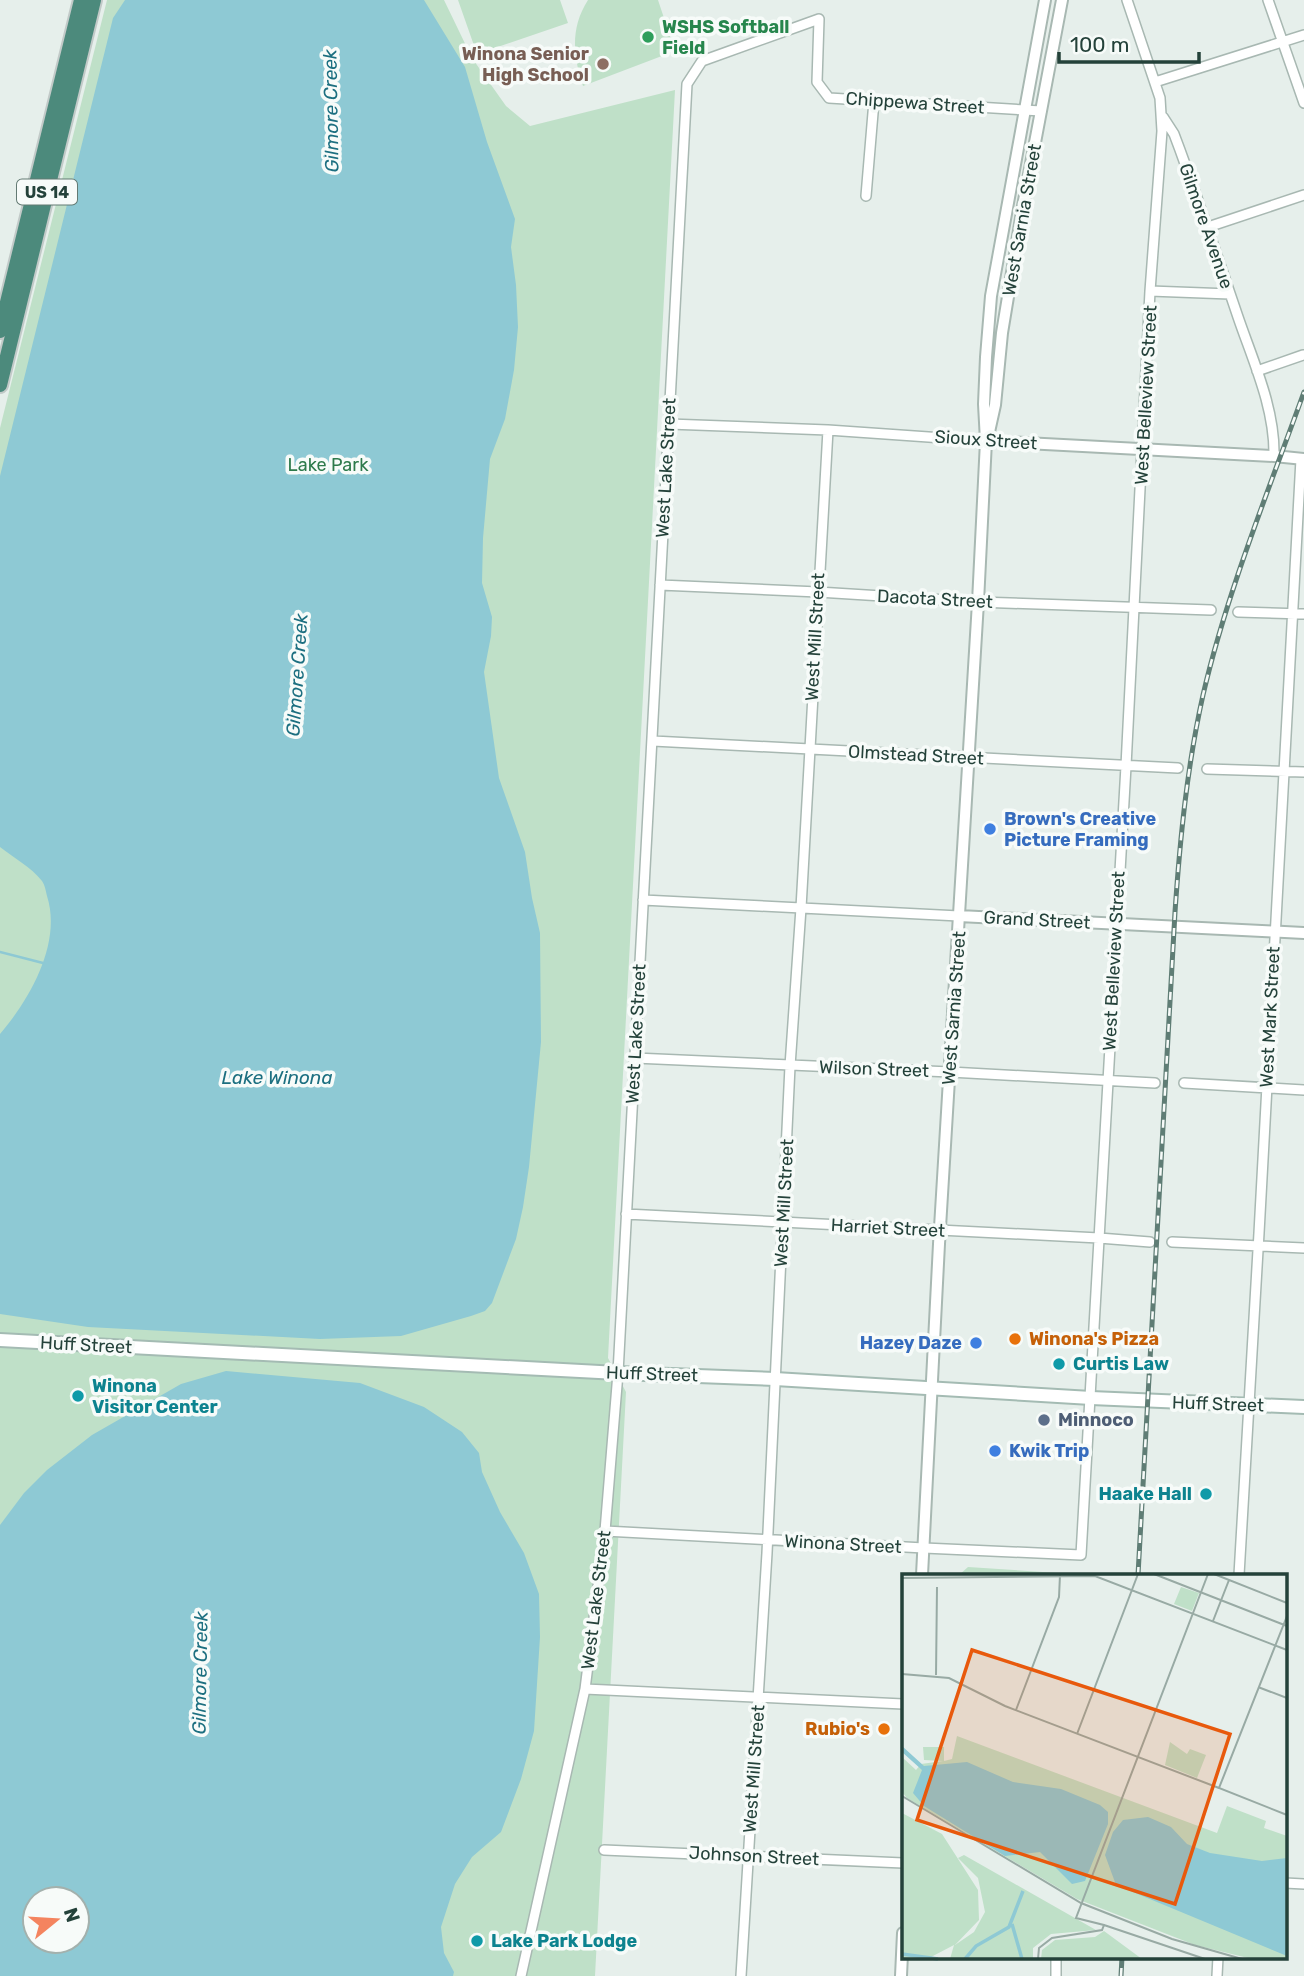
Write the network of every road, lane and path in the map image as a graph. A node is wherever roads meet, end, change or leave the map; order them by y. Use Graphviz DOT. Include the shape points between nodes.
graph roads {
  1 [pos="81,0"];
  2 [pos="94,0"];
  3 [pos="1045,0"];
  4 [pos="1062,0"];
  5 [pos="1127,0"];
  6 [pos="1268,0"];
  7 [pos="819,19"];
  8 [pos="1304,35"];
  9 [pos="1283,42"];
  10 [pos="1155,82"];
  11 [pos="873,101"];
  12 [pos="1304,103"];
  13 [pos="1024,110"];
  14 [pos="1041,111"];
  15 [pos="1163,117"];
  16 [pos="1304,195"];
  17 [pos="866,196"];
  18 [pos="1208,227"];
  19 [pos="1150,291"];
  20 [pos="1230,294"];
  21 [pos="0,331"];
  22 [pos="1303,355"];
  23 [pos="1257,371"];
  24 [pos="0,384"];
  25 [pos="669,424"];
  26 [pos="828,430"];
  27 [pos="986,441"];
  28 [pos="1143,450"];
  29 [pos="1273,456"];
  30 [pos="1303,459"];
  31 [pos="660,585"];
  32 [pos="818,592"];
  33 [pos="978,602"];
  34 [pos="1135,607"];
  35 [pos="1211,610"];
  36 [pos="1238,612"];
  37 [pos="1292,614"];
  38 [pos="1304,614"];
  39 [pos="653,741"];
  40 [pos="809,750"];
  41 [pos="968,758"];
  42 [pos="1126,766"];
  43 [pos="1178,768"];
  44 [pos="1207,769"];
  45 [pos="1284,770"];
  46 [pos="1304,772"];
  47 [pos="643,900"];
  48 [pos="801,908"];
  49 [pos="960,916"];
  50 [pos="1116,923"];
  51 [pos="1275,931"];
  52 [pos="1304,933"];
  53 [pos="635,1058"];
  54 [pos="790,1066"];
  55 [pos="950,1072"];
  56 [pos="1107,1081"];
  57 [pos="1155,1083"];
  58 [pos="1184,1083"];
  59 [pos="1266,1088"];
  60 [pos="1304,1090"];
  61 [pos="626,1214"];
  62 [pos="784,1223"];
  63 [pos="940,1231"];
  64 [pos="1099,1238"];
  65 [pos="1150,1242"];
  66 [pos="1171,1242"];
  67 [pos="1258,1245"];
  68 [pos="1304,1248"];
  69 [pos="0,1340"];
  70 [pos="618,1373"];
  71 [pos="775,1379"];
  72 [pos="931,1389"];
  73 [pos="1091,1398"];
  74 [pos="1249,1405"];
  75 [pos="1304,1407"];
  76 [pos="605,1531"];
  77 [pos="767,1540"];
  78 [pos="924,1548"];
  79 [pos="1081,1555"];
  80 [pos="922,1574"];
  81 [pos="1239,1574"];
  82 [pos="585,1689"];
  83 [pos="758,1697"];
  84 [pos="902,1704"];
  85 [pos="604,1850"];
  86 [pos="748,1856"];
  87 [pos="902,1863"];
  88 [pos="1286,1883"];
  89 [pos="1304,1884"];
  90 [pos="902,1954"];
  91 [pos="1056,1958"];
  92 [pos="1218,1958"];
  93 [pos="525,1973"];
  94 [pos="741,1976"];
  95 [pos="901,1976"];
  96 [pos="1055,1976"];
  97 [pos="1217,1976"];
  1 -- 21 [label="highway, US 14"];
  2 -- 24 [label="highway, US 14"];
  3 -- 13 [label="street, West Sarnia Street"];
  4 -- 14 [label="street, West Sarnia Street"];
  5 -- 10 [label="street, Gilmore Avenue"];
  6 -- 9 [label="street"];
  7 -- 11 [label="street, Chippewa Street" via="817,82 829,98"];
  7 -- 25 [label="street, West Lake Street" via="702,61 687,84"];
  8 -- 9 [label="street"];
  9 -- 10 [label="street"];
  9 -- 12 [label="street"];
  10 -- 15 [label="street, Gilmore Avenue"];
  11 -- 13 [label="street, Chippewa Street"];
  11 -- 17 [label="street"];
  13 -- 14 [label="street, Chippewa Street"];
  13 -- 27 [label="street, West Sarnia Street" via="991,296"];
  14 -- 27 [label="street, West Sarnia Street"];
  15 -- 18 [label="street, Gilmore Avenue" via="1174,134"];
  15 -- 19 [label="street, West Belleview Street"];
  16 -- 18 [label="street"];
  18 -- 20 [label="street, Gilmore Avenue"];
  19 -- 20 [label="street"];
  19 -- 28 [label="street, West Belleview Street"];
  20 -- 23 [label="street, Gilmore Avenue"];
  22 -- 23 [label="street"];
  23 -- 29 [label="street, Gilmore Avenue" via="1271,418"];
  25 -- 26 [label="street, Sioux Street"];
  25 -- 31 [label="street, West Lake Street"];
  26 -- 27 [label="street, Sioux Street"];
  26 -- 32 [label="street, West Mill Street"];
  27 -- 28 [label="street, Sioux Street"];
  27 -- 33 [label="street, West Sarnia Street"];
  28 -- 29 [label="street, Sioux Street"];
  28 -- 34 [label="street, West Belleview Street"];
  29 -- 30 [label="street, Sioux Street"];
  30 -- 37 [label="street, West Mark Street"];
  31 -- 32 [label="street, Dacota Street"];
  31 -- 39 [label="street, West Lake Street"];
  32 -- 33 [label="street, Dacota Street"];
  32 -- 40 [label="street, West Mill Street"];
  33 -- 34 [label="street, Dacota Street"];
  33 -- 41 [label="street, West Sarnia Street"];
  34 -- 35 [label="street, Dacota Street"];
  34 -- 42 [label="street, West Belleview Street"];
  36 -- 37 [label="street"];
  37 -- 38 [label="street"];
  37 -- 45 [label="street, West Mark Street"];
  39 -- 40 [label="street, Olmstead Street"];
  39 -- 47 [label="street, West Lake Street"];
  40 -- 41 [label="street, Olmstead Street"];
  40 -- 48 [label="street, West Mill Street"];
  41 -- 42 [label="street, Olmstead Street"];
  41 -- 49 [label="street, West Sarnia Street"];
  42 -- 43 [label="street, Olmstead Street"];
  42 -- 50 [label="street, West Belleview Street"];
  44 -- 45 [label="street"];
  45 -- 46 [label="street"];
  45 -- 51 [label="street, West Mark Street"];
  47 -- 48 [label="street, Grand Street"];
  47 -- 53 [label="street, West Lake Street"];
  48 -- 49 [label="street, Grand Street"];
  48 -- 54 [label="street, West Mill Street"];
  49 -- 50 [label="street, Grand Street"];
  49 -- 55 [label="street, West Sarnia Street"];
  50 -- 51 [label="street, Grand Street"];
  50 -- 56 [label="street, West Belleview Street"];
  51 -- 52 [label="street, Grand Street"];
  51 -- 59 [label="street, West Mark Street"];
  53 -- 54 [label="street, Wilson Street"];
  53 -- 61 [label="street, West Lake Street"];
  54 -- 55 [label="street, Wilson Street"];
  54 -- 62 [label="street, West Mill Street"];
  55 -- 56 [label="street, Wilson Street"];
  55 -- 63 [label="street, West Sarnia Street"];
  56 -- 57 [label="street, Wilson Street"];
  56 -- 64 [label="street, West Belleview Street"];
  58 -- 59 [label="street"];
  59 -- 60 [label="street"];
  59 -- 67 [label="street, West Mark Street"];
  61 -- 62 [label="street, Harriet Street"];
  61 -- 70 [label="street, West Lake Street"];
  62 -- 63 [label="street, Harriet Street"];
  62 -- 71 [label="street, West Mill Street"];
  63 -- 64 [label="street, Harriet Street"];
  63 -- 72 [label="street, West Sarnia Street"];
  64 -- 65 [label="street, Harriet Street"];
  64 -- 73 [label="street, West Belleview Street"];
  66 -- 67 [label="street"];
  67 -- 68 [label="street"];
  67 -- 74 [label="street, West Mark Street"];
  69 -- 70 [label="main road, Huff Street"];
  70 -- 71 [label="main road, Huff Street"];
  70 -- 76 [label="street, West Lake Street"];
  71 -- 72 [label="main road, Huff Street"];
  71 -- 77 [label="street, West Mill Street"];
  72 -- 73 [label="main road, Huff Street"];
  72 -- 78 [label="street, West Sarnia Street"];
  73 -- 74 [label="main road, Huff Street"];
  73 -- 79 [label="street, West Belleview Street"];
  74 -- 75 [label="main road, Huff Street"];
  74 -- 81 [label="street, West Mark Street"];
  76 -- 77 [label="street, Winona Street"];
  76 -- 82 [label="street, West Lake Street"];
  77 -- 78 [label="street, Winona Street"];
  77 -- 83 [label="street, West Mill Street"];
  78 -- 79 [label="street, Winona Street"];
  78 -- 80 [label="street, West Sarnia Street"];
  82 -- 83 [label="street"];
  82 -- 93 [label="street, West Lake Street"];
  83 -- 84 [label="street"];
  83 -- 86 [label="street, West Mill Street"];
  85 -- 86 [label="street, Johnson Street"];
  86 -- 87 [label="street, Johnson Street"];
  86 -- 94 [label="street, West Mill Street"];
  88 -- 89 [label="street"];
  90 -- 95 [label="street"];
  91 -- 96 [label="street"];
  92 -- 97 [label="street"];
}
